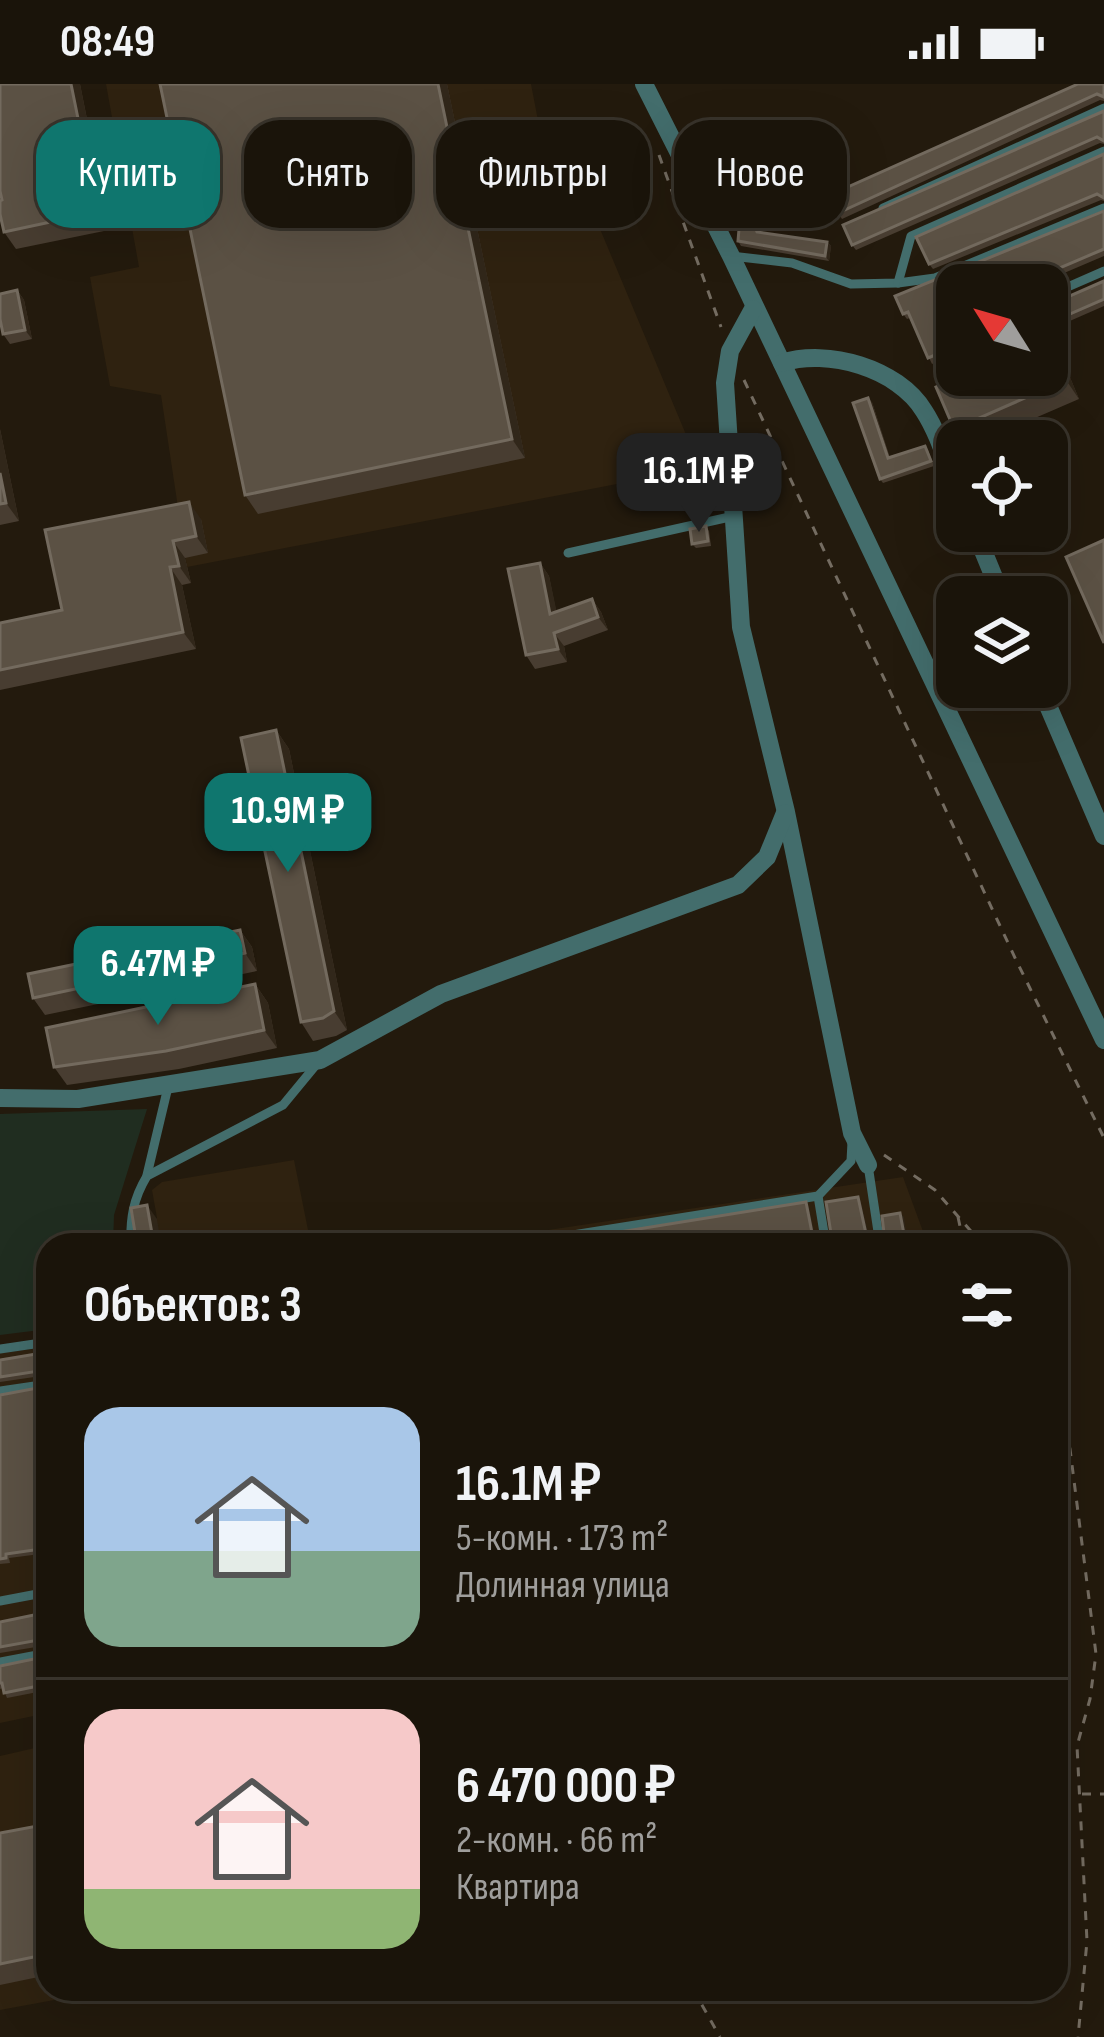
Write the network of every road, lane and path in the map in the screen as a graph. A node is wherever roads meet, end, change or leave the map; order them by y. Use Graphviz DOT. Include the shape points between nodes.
graph roads {
  1 [pos="644,84"];
  2 [pos="1104,108"];
  3 [pos="654,141"];
  4 [pos="1104,151"];
  5 [pos="1104,208"];
  6 [pos="872,213"];
  7 [pos="731,256"];
  8 [pos="1104,271"];
  9 [pos="898,283"];
  10 [pos="1068,287"];
  11 [pos="753,308"];
  12 [pos="730,351"];
  13 [pos="782,364"];
  14 [pos="936,440"];
  15 [pos="734,516"];
  16 [pos="568,553"];
  17 [pos="1049,708"];
  18 [pos="786,812"];
  19 [pos="1104,836"];
  20 [pos="1104,1040"];
  21 [pos="320,1060"];
  22 [pos="168,1087"];
  23 [pos="0,1098"];
  24 [pos="853,1133"];
  25 [pos="1104,1138"];
  26 [pos="868,1165"];
  27 [pos="147,1177"];
  28 [pos="818,1196"];
  29 [pos="943,1198"];
  30 [pos="130,1233"];
  31 [pos="585,1233"];
  32 [pos="824,1233"];
  33 [pos="878,1233"];
  34 [pos="961,1233"];
  35 [pos="972,1233"];
  36 [pos="36,1344"];
  37 [pos="0,1349"];
  38 [pos="36,1386"];
  39 [pos="0,1391"];
  40 [pos="1068,1453"];
  41 [pos="36,1594"];
  42 [pos="0,1600"];
  43 [pos="36,1655"];
  44 [pos="0,1662"];
  45 [pos="1079,1794"];
  46 [pos="1104,1794"];
  47 [pos="700,2001"];
  48 [pos="720,2037"];
  49 [pos="1078,2037"];
  1 -- 7 [label="street"];
  2 -- 6 [label="lane"];
  3 -- 12 [label="path"];
  4 -- 9 [label="lane" via="911,236"];
  5 -- 9 [label="lane" via="934,278"];
  7 -- 9 [label="lane" via="792,263 850,284"];
  7 -- 11 [label="street"];
  8 -- 10 [label="lane"];
  11 -- 12 [label="street"];
  11 -- 13 [label="street"];
  12 -- 15 [label="street" via="724,383"];
  12 -- 25 [label="path"];
  13 -- 14 [label="street" via="826,358 861,366 923,409"];
  13 -- 20 [label="street"];
  15 -- 16 [label="lane"];
  15 -- 18 [label="street" via="742,627"];
  17 -- 19 [label="street"];
  18 -- 21 [label="street" via="767,857 739,885 441,994"];
  18 -- 24 [label="street"];
  21 -- 22 [label="street"];
  21 -- 27 [label="lane" via="283,1105"];
  22 -- 23 [label="street" via="78,1100"];
  22 -- 27 [label="lane"];
  24 -- 26 [label="street"];
  24 -- 28 [label="lane" via="851,1161"];
  24 -- 29 [label="path"];
  26 -- 33 [label="lane"];
  27 -- 30 [label="lane"];
  28 -- 31 [label="lane"];
  28 -- 32 [label="lane"];
  29 -- 34 [label="path"];
  29 -- 35 [label="path"];
  36 -- 37 [label="lane"];
  38 -- 39 [label="lane"];
  40 -- 45 [label="path" via="1096,1654 1077,1746"];
  41 -- 42 [label="lane"];
  43 -- 44 [label="lane"];
  45 -- 46 [label="path"];
  45 -- 49 [label="path" via="1087,1941"];
  47 -- 48 [label="path"];
}
